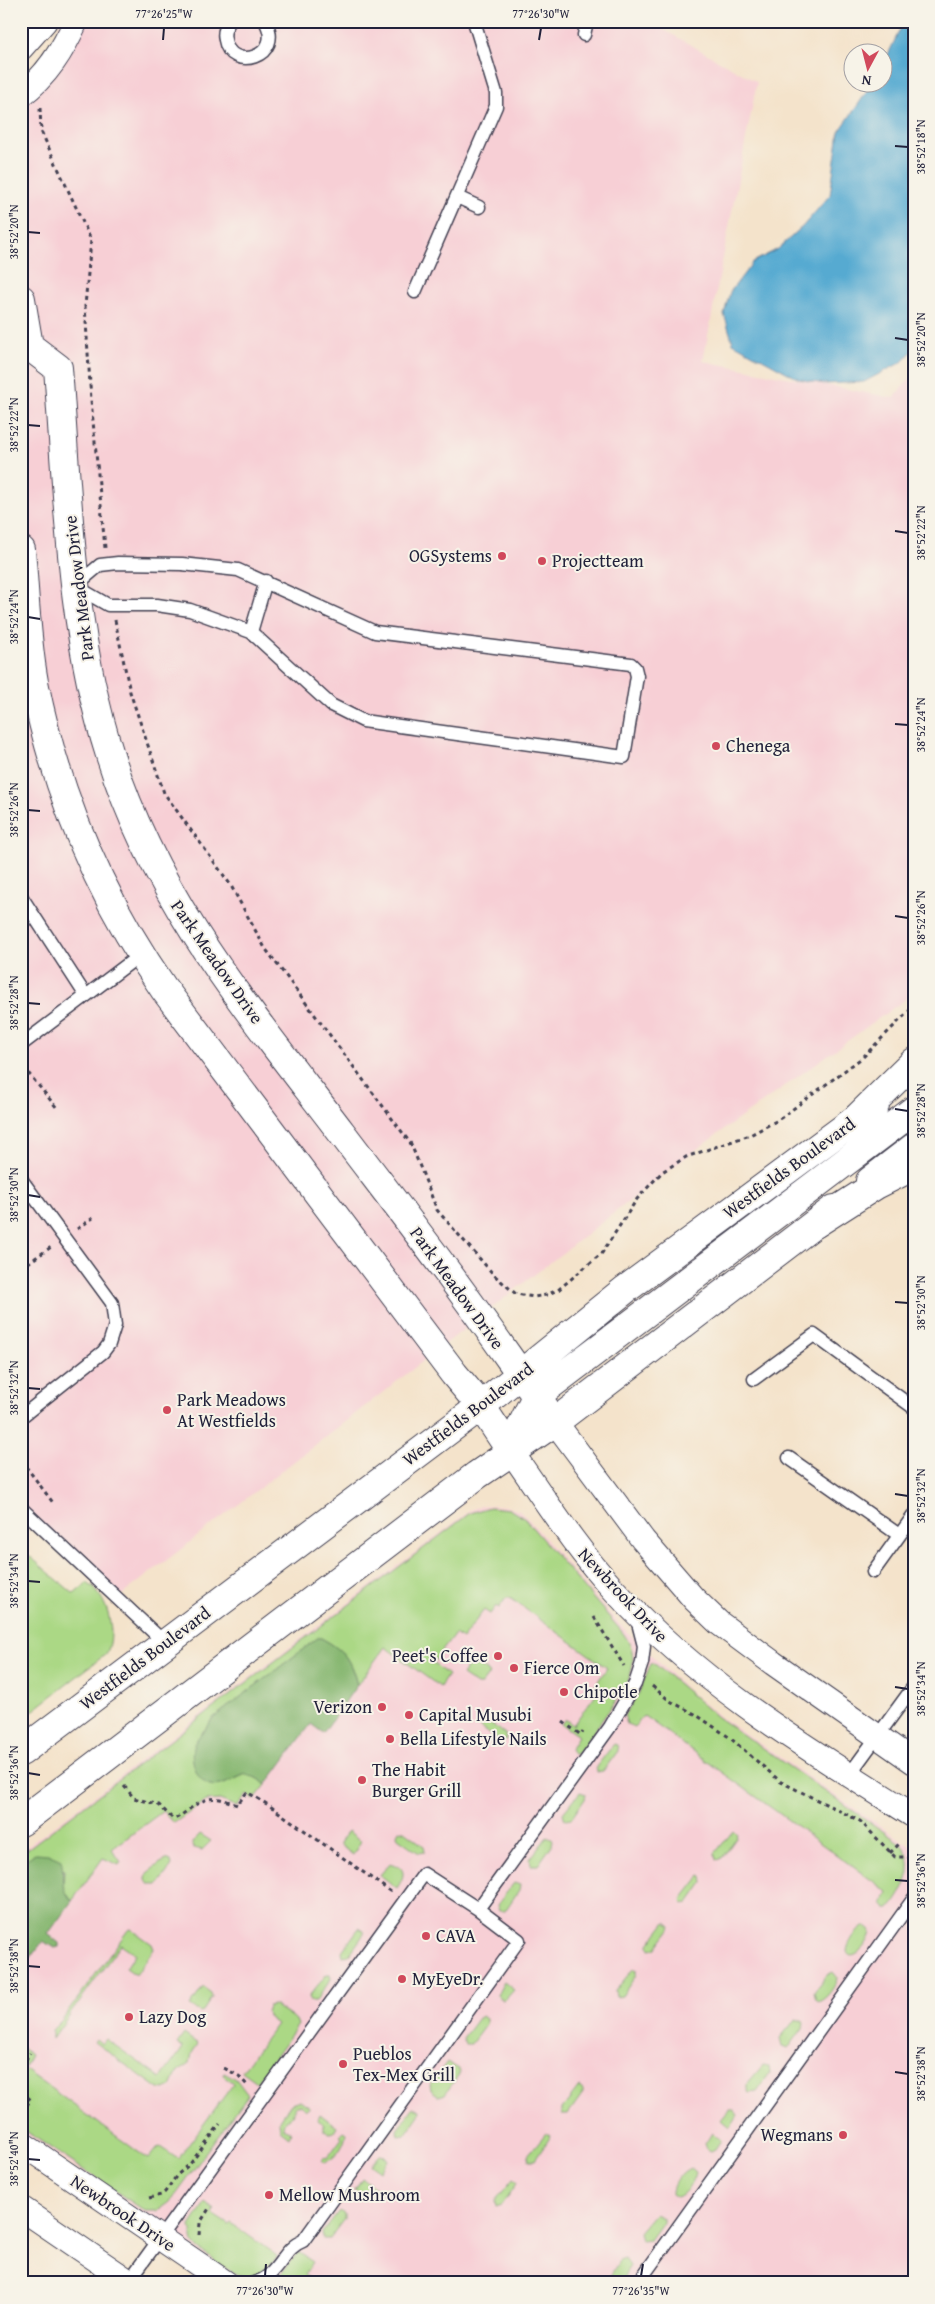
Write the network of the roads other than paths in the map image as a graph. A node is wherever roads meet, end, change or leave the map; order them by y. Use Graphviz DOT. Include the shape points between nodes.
graph roads {
  1 [pos="46,21"];
  2 [pos="76,21"];
  3 [pos="230,21"];
  4 [pos="265,21"];
  5 [pos="474,21"];
  6 [pos="587,21"];
  7 [pos="584,35"];
  8 [pos="21,48"];
  9 [pos="29,89"];
  10 [pos="457,197"];
  11 [pos="479,207"];
  12 [pos="414,292"];
  13 [pos="21,299"];
  14 [pos="25,351"];
  15 [pos="21,550"];
  16 [pos="266,581"];
  17 [pos="75,586"];
  18 [pos="24,613"];
  19 [pos="251,632"];
  20 [pos="21,896"];
  21 [pos="140,955"];
  22 [pos="86,996"];
  23 [pos="21,1045"];
  24 [pos="914,1062"];
  25 [pos="914,1075"];
  26 [pos="914,1110"];
  27 [pos="856,1119"];
  28 [pos="914,1147"];
  29 [pos="914,1166"];
  30 [pos="21,1179"];
  31 [pos="816,1224"];
  32 [pos="754,1380"];
  33 [pos="529,1385"];
  34 [pos="481,1406"];
  35 [pos="914,1408"];
  36 [pos="21,1417"];
  37 [pos="555,1422"];
  38 [pos="510,1450"];
  39 [pos="789,1458"];
  40 [pos="21,1508"];
  41 [pos="914,1515"];
  42 [pos="899,1535"];
  43 [pos="873,1572"];
  44 [pos="635,1612"];
  45 [pos="165,1643"];
  46 [pos="914,1686"];
  47 [pos="878,1736"];
  48 [pos="21,1752"];
  49 [pos="914,1762"];
  50 [pos="849,1775"];
  51 [pos="914,1816"];
  52 [pos="21,1822"];
  53 [pos="914,1898"];
  54 [pos="478,1909"];
  55 [pos="21,2143"];
  56 [pos="21,2208"];
  57 [pos="161,2239"];
  58 [pos="130,2282"];
  59 [pos="227,2282"];
  60 [pos="254,2283"];
  61 [pos="638,2283"];
  1 -- 8 [label="street"];
  2 -- 9 [label="street" via="64,47"];
  3 -- 4 [label="lane" via="224,34 225,42 229,50 246,59 261,54 268,46 270,36"];
  5 -- 10 [label="lane" via="496,93 496,106"];
  6 -- 7 [label="lane"];
  10 -- 11 [label="lane"];
  10 -- 12 [label="lane"];
  13 -- 14 [label="main road, Park Meadow Drive"];
  14 -- 17 [label="main road, Park Meadow Drive" via="58,368"];
  15 -- 18 [label="main road"];
  16 -- 17 [label="lane" via="238,570 215,566 100,564"];
  16 -- 19 [label="lane"];
  16 -- 19 [label="lane" via="376,632 631,664 637,676 624,756 363,721 331,705"];
  17 -- 19 [label="lane" via="108,605 157,605 190,610"];
  17 -- 33 [label="main road, Park Meadow Drive" via="84,653 110,755 143,841 175,904 213,963"];
  18 -- 21 [label="main road" via="34,680 59,781 92,868"];
  20 -- 22 [label="lane"];
  21 -- 22 [label="lane"];
  21 -- 34 [label="main road, Newbrook Drive"];
  22 -- 23 [label="lane"];
  24 -- 27 [label="main road"];
  25 -- 27 [label="main road, Westfields Boulevard"];
  26 -- 33 [label="main road"];
  27 -- 33 [label="main road, Westfields Boulevard" via="626,1289"];
  28 -- 31 [label="main road"];
  29 -- 31 [label="main road" via="876,1185"];
  30 -- 36 [label="lane" via="112,1303 115,1313 114,1333 103,1352"];
  31 -- 37 [label="main road"];
  32 -- 35 [label="lane" via="814,1336"];
  33 -- 34 [label="main road, Westfields Boulevard"];
  33 -- 37 [label="main road"];
  33 -- 38 [label="main road"];
  34 -- 38 [label="main road, Newbrook Drive"];
  34 -- 45 [label="main road, Westfields Boulevard"];
  37 -- 38 [label="main road"];
  37 -- 47 [label="street" via="643,1540 694,1599 719,1623"];
  38 -- 44 [label="street, Newbrook Drive" via="580,1550"];
  38 -- 52 [label="main road"];
  39 -- 42 [label="lane"];
  40 -- 45 [label="lane"];
  41 -- 42 [label="lane"];
  42 -- 43 [label="lane"];
  44 -- 50 [label="street, Newbrook Drive" via="728,1694"];
  44 -- 54 [label="lane" via="644,1646 635,1684 610,1727"];
  45 -- 48 [label="main road, Westfields Boulevard"];
  46 -- 47 [label="lane"];
  47 -- 49 [label="street"];
  47 -- 50 [label="lane"];
  50 -- 51 [label="street, Newbrook Drive"];
  53 -- 61 [label="lane"];
  54 -- 57 [label="lane" via="424,1874"];
  54 -- 60 [label="lane" via="519,1940 303,2241 296,2243 264,2280"];
  55 -- 57 [label="street, Newbrook Drive"];
  56 -- 58 [label="street"];
  57 -- 58 [label="lane"];
  57 -- 59 [label="street, Newbrook Drive"];
}
